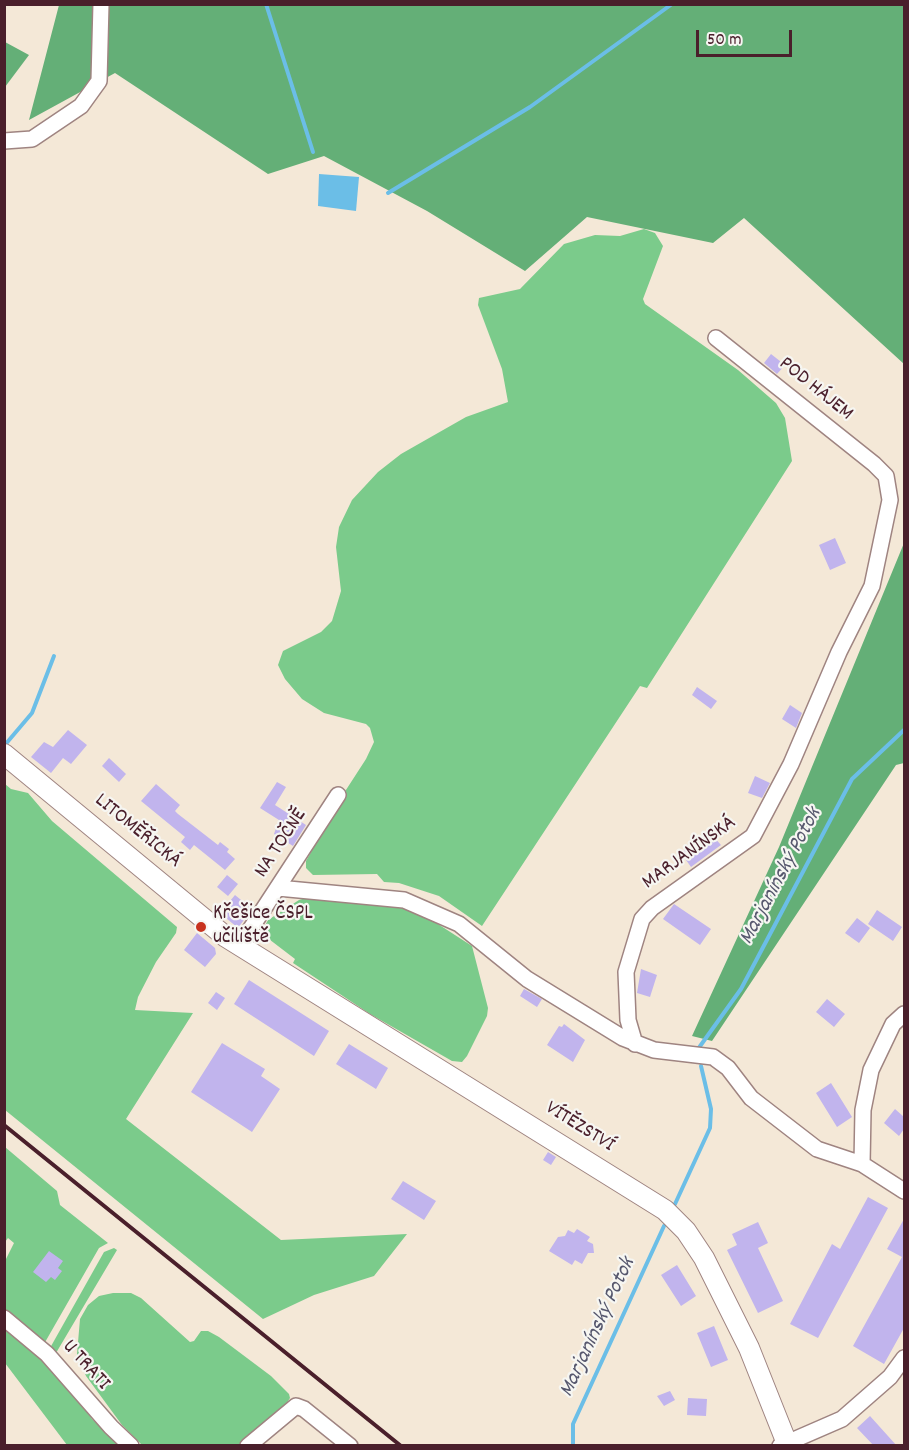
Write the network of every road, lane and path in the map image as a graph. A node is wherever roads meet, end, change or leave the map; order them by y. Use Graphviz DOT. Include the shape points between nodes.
graph roads {
  1 [pos="101,4"];
  2 [pos="4,141"];
  3 [pos="716,338"];
  4 [pos="886,476"];
  5 [pos="4,754"];
  6 [pos="338,795"];
  7 [pos="278,888"];
  8 [pos="240,945"];
  9 [pos="904,1014"];
  10 [pos="635,1044"];
  11 [pos="862,1164"];
  12 [pos="904,1191"];
  13 [pos="4,1318"];
  14 [pos="904,1358"];
  15 [pos="785,1444"];
  16 [pos="131,1446"];
  17 [pos="248,1446"];
  18 [pos="351,1446"];
  1 -- 2 [label="street" via="99,81 81,106 32,139"];
  3 -- 4 [label="street, POD HÁJEM"];
  4 -- 10 [label="street, MARJANÍNSKÁ" via="890,500 872,586 791,764 753,836 642,919 626,972 628,1020"];
  5 -- 8 [label="main road, LITOMĚŘICKÁ"];
  6 -- 7 [label="street, NA TOČNĚ"];
  7 -- 8 [label="street, NA TOČNĚ"];
  7 -- 10 [label="street" via="404,900 459,924 526,979"];
  8 -- 15 [label="main road, VÍTĚZSTVÍ" via="665,1210 686,1231 704,1258 749,1348"];
  9 -- 11 [label="street" via="893,1024 871,1070 863,1110"];
  10 -- 11 [label="street" via="713,1057 728,1068 751,1098 817,1149"];
  11 -- 12 [label="street"];
  13 -- 16 [label="street, U TRATI" via="47,1354"];
  14 -- 15 [label="street" via="890,1377 842,1419"];
  17 -- 18 [label="street" via="296,1407"];
}
